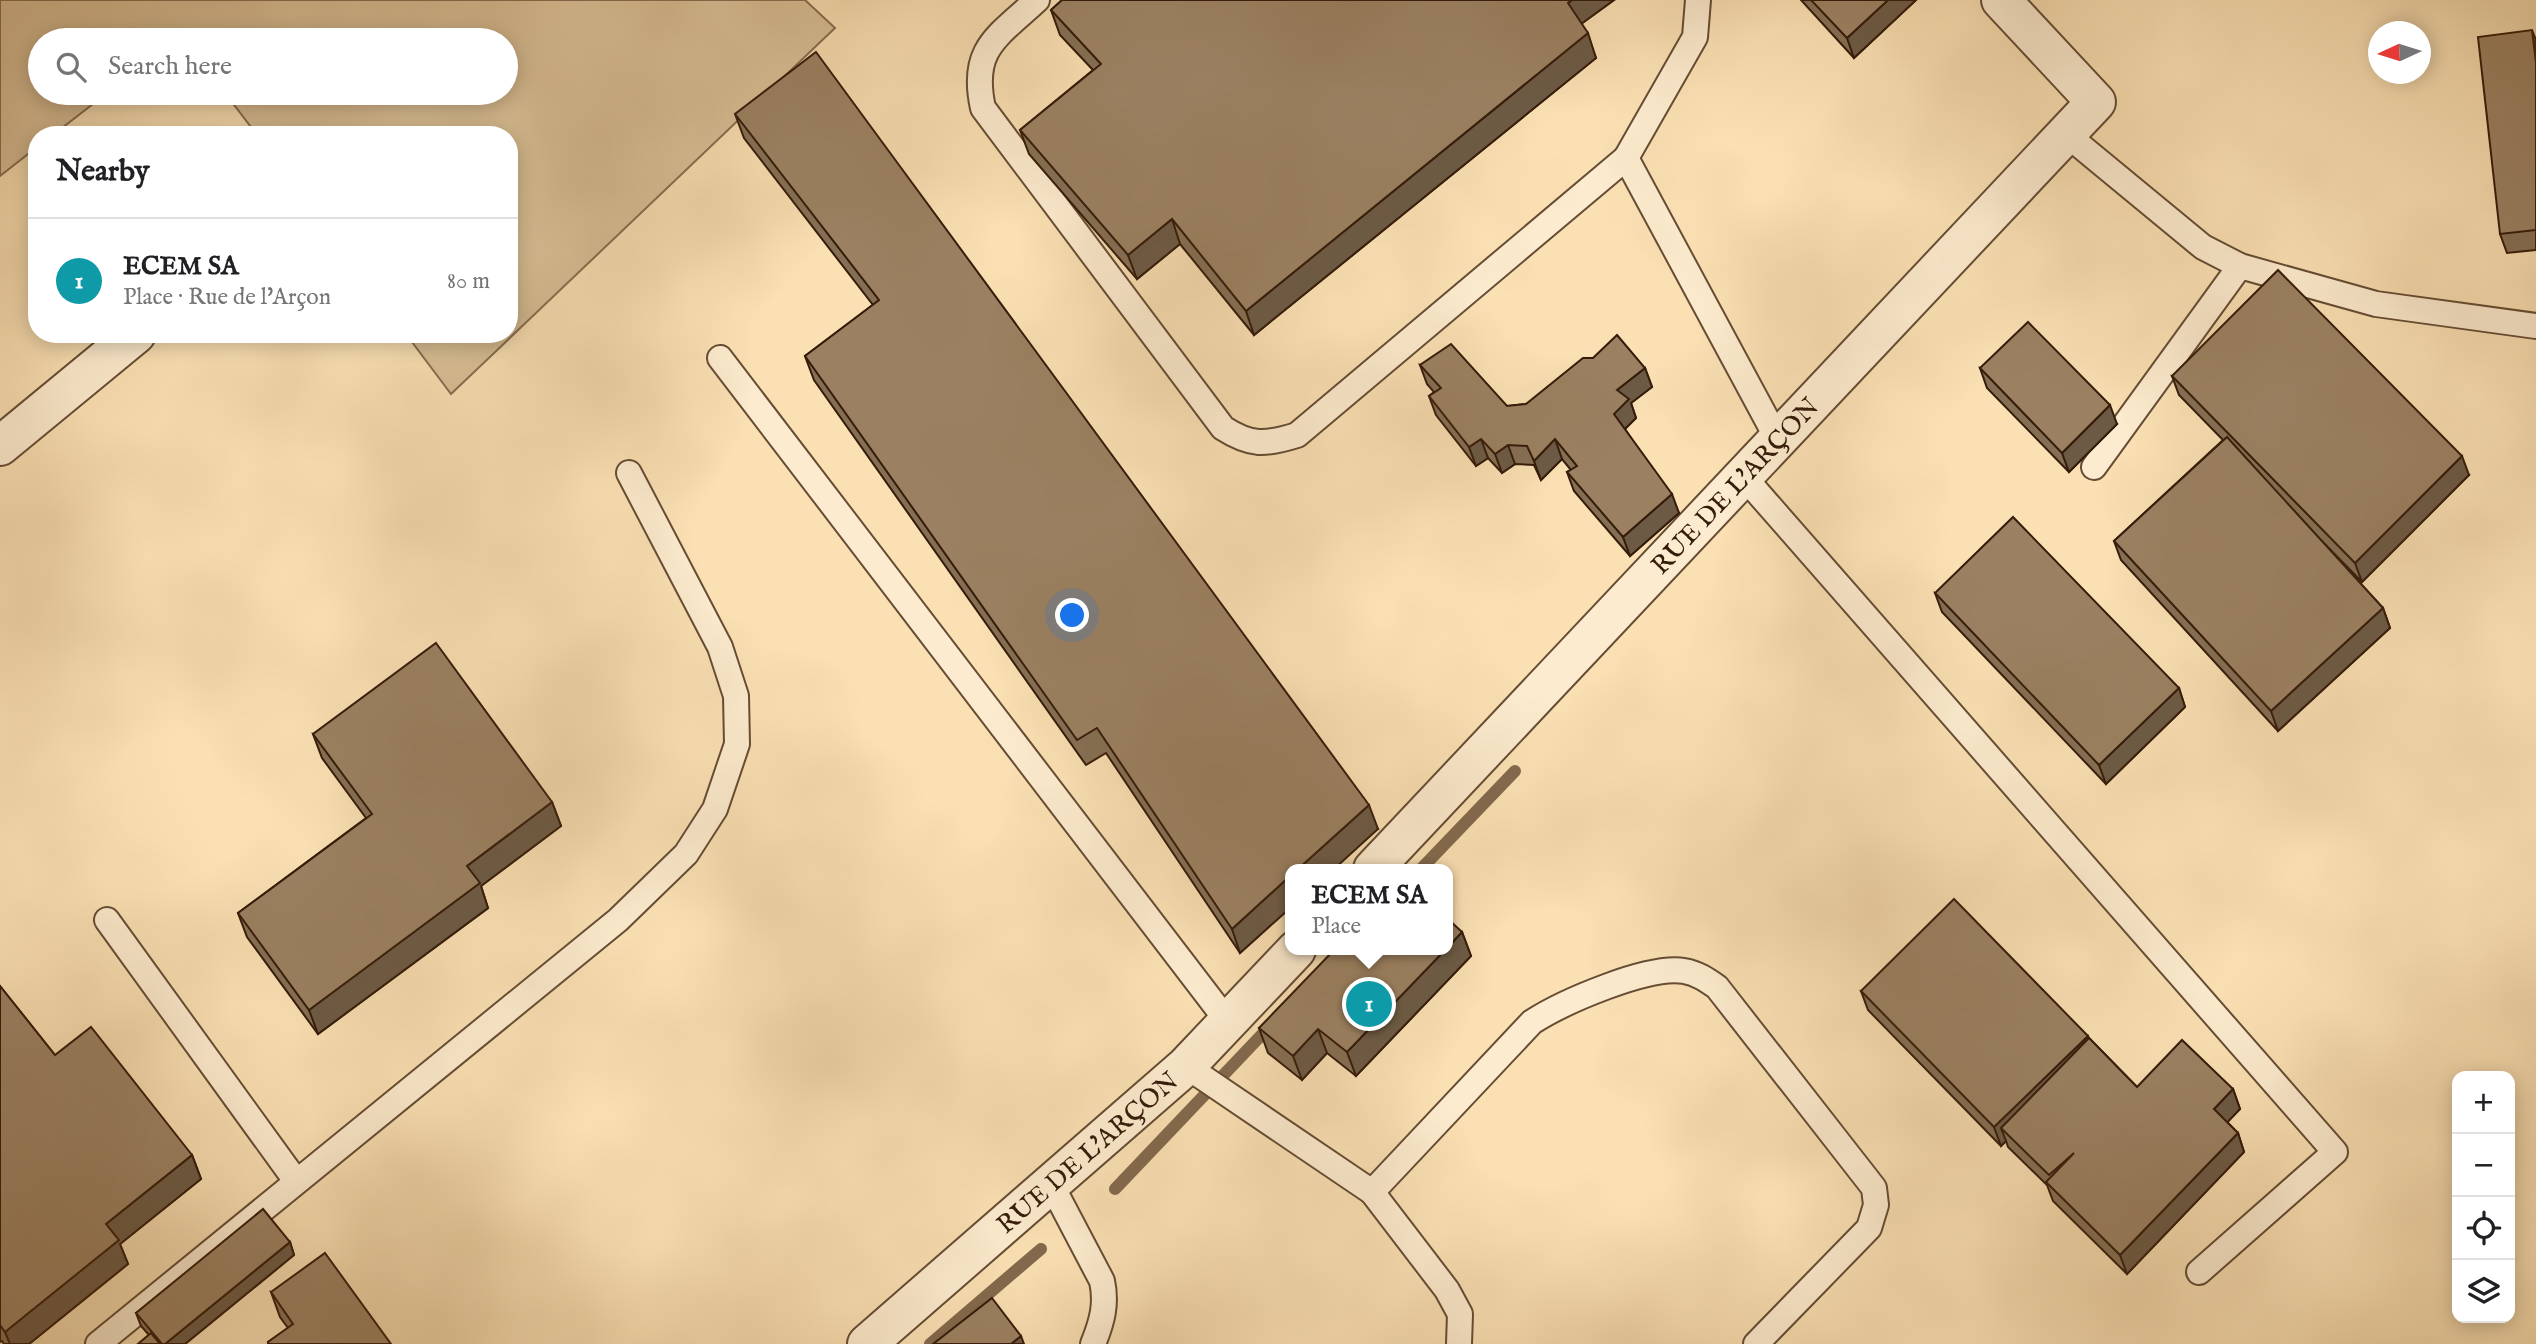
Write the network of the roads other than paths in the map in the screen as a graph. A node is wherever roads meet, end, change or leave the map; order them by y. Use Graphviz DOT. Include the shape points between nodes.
graph roads {
  1 [pos="1037,0"];
  2 [pos="1698,0"];
  3 [pos="2001,0"];
  4 [pos="2066,134"];
  5 [pos="1626,158"];
  6 [pos="2240,266"];
  7 [pos="2536,326"];
  8 [pos="125,343"];
  9 [pos="720,358"];
  10 [pos="1778,440"];
  11 [pos="0,446"];
  12 [pos="2094,467"];
  13 [pos="629,473"];
  14 [pos="1744,477"];
  15 [pos="1378,864"];
  16 [pos="107,920"];
  17 [pos="1291,955"];
  18 [pos="1228,1021"];
  19 [pos="1186,1066"];
  20 [pos="296,1181"];
  21 [pos="1051,1184"];
  22 [pos="1372,1192"];
  23 [pos="2199,1272"];
  24 [pos="98,1344"];
  25 [pos="867,1344"];
  26 [pos="1093,1344"];
  27 [pos="1459,1344"];
  28 [pos="1756,1344"];
  1 -- 5 [label="lane" via="994,40 981,63 978,84 983,108 1223,428 1241,440 1274,442 1297,435"];
  2 -- 5 [label="lane" via="1695,37"];
  3 -- 4 [label="street, RUE DE L'ARÇON" via="2096,102"];
  4 -- 6 [label="lane" via="2203,247"];
  4 -- 10 [label="street, RUE DE L'ARÇON"];
  5 -- 10 [label="lane"];
  6 -- 7 [label="lane" via="2376,304"];
  6 -- 12 [label="lane"];
  8 -- 11 [label="street"];
  9 -- 18 [label="lane"];
  10 -- 14 [label="street, RUE DE L'ARÇON"];
  13 -- 20 [label="lane" via="720,647 736,696 737,744 715,809 686,854 618,920"];
  14 -- 15 [label="street, RUE DE L'ARÇON"];
  14 -- 23 [label="lane" via="2335,1152"];
  16 -- 20 [label="lane"];
  17 -- 18 [label="street, RUE DE L'ARÇON"];
  18 -- 19 [label="street, RUE DE L'ARÇON"];
  19 -- 21 [label="street, RUE DE L'ARÇON"];
  19 -- 22 [label="lane"];
  20 -- 24 [label="lane"];
  21 -- 25 [label="street, RUE DE L'ARÇON"];
  21 -- 26 [label="lane" via="1102,1281 1102,1322"];
  22 -- 27 [label="lane" via="1447,1290 1460,1314"];
  22 -- 28 [label="lane" via="1532,1022 1562,1005 1644,974 1683,971 1700,976 1717,987 1874,1188 1876,1205 1869,1228"];
}
